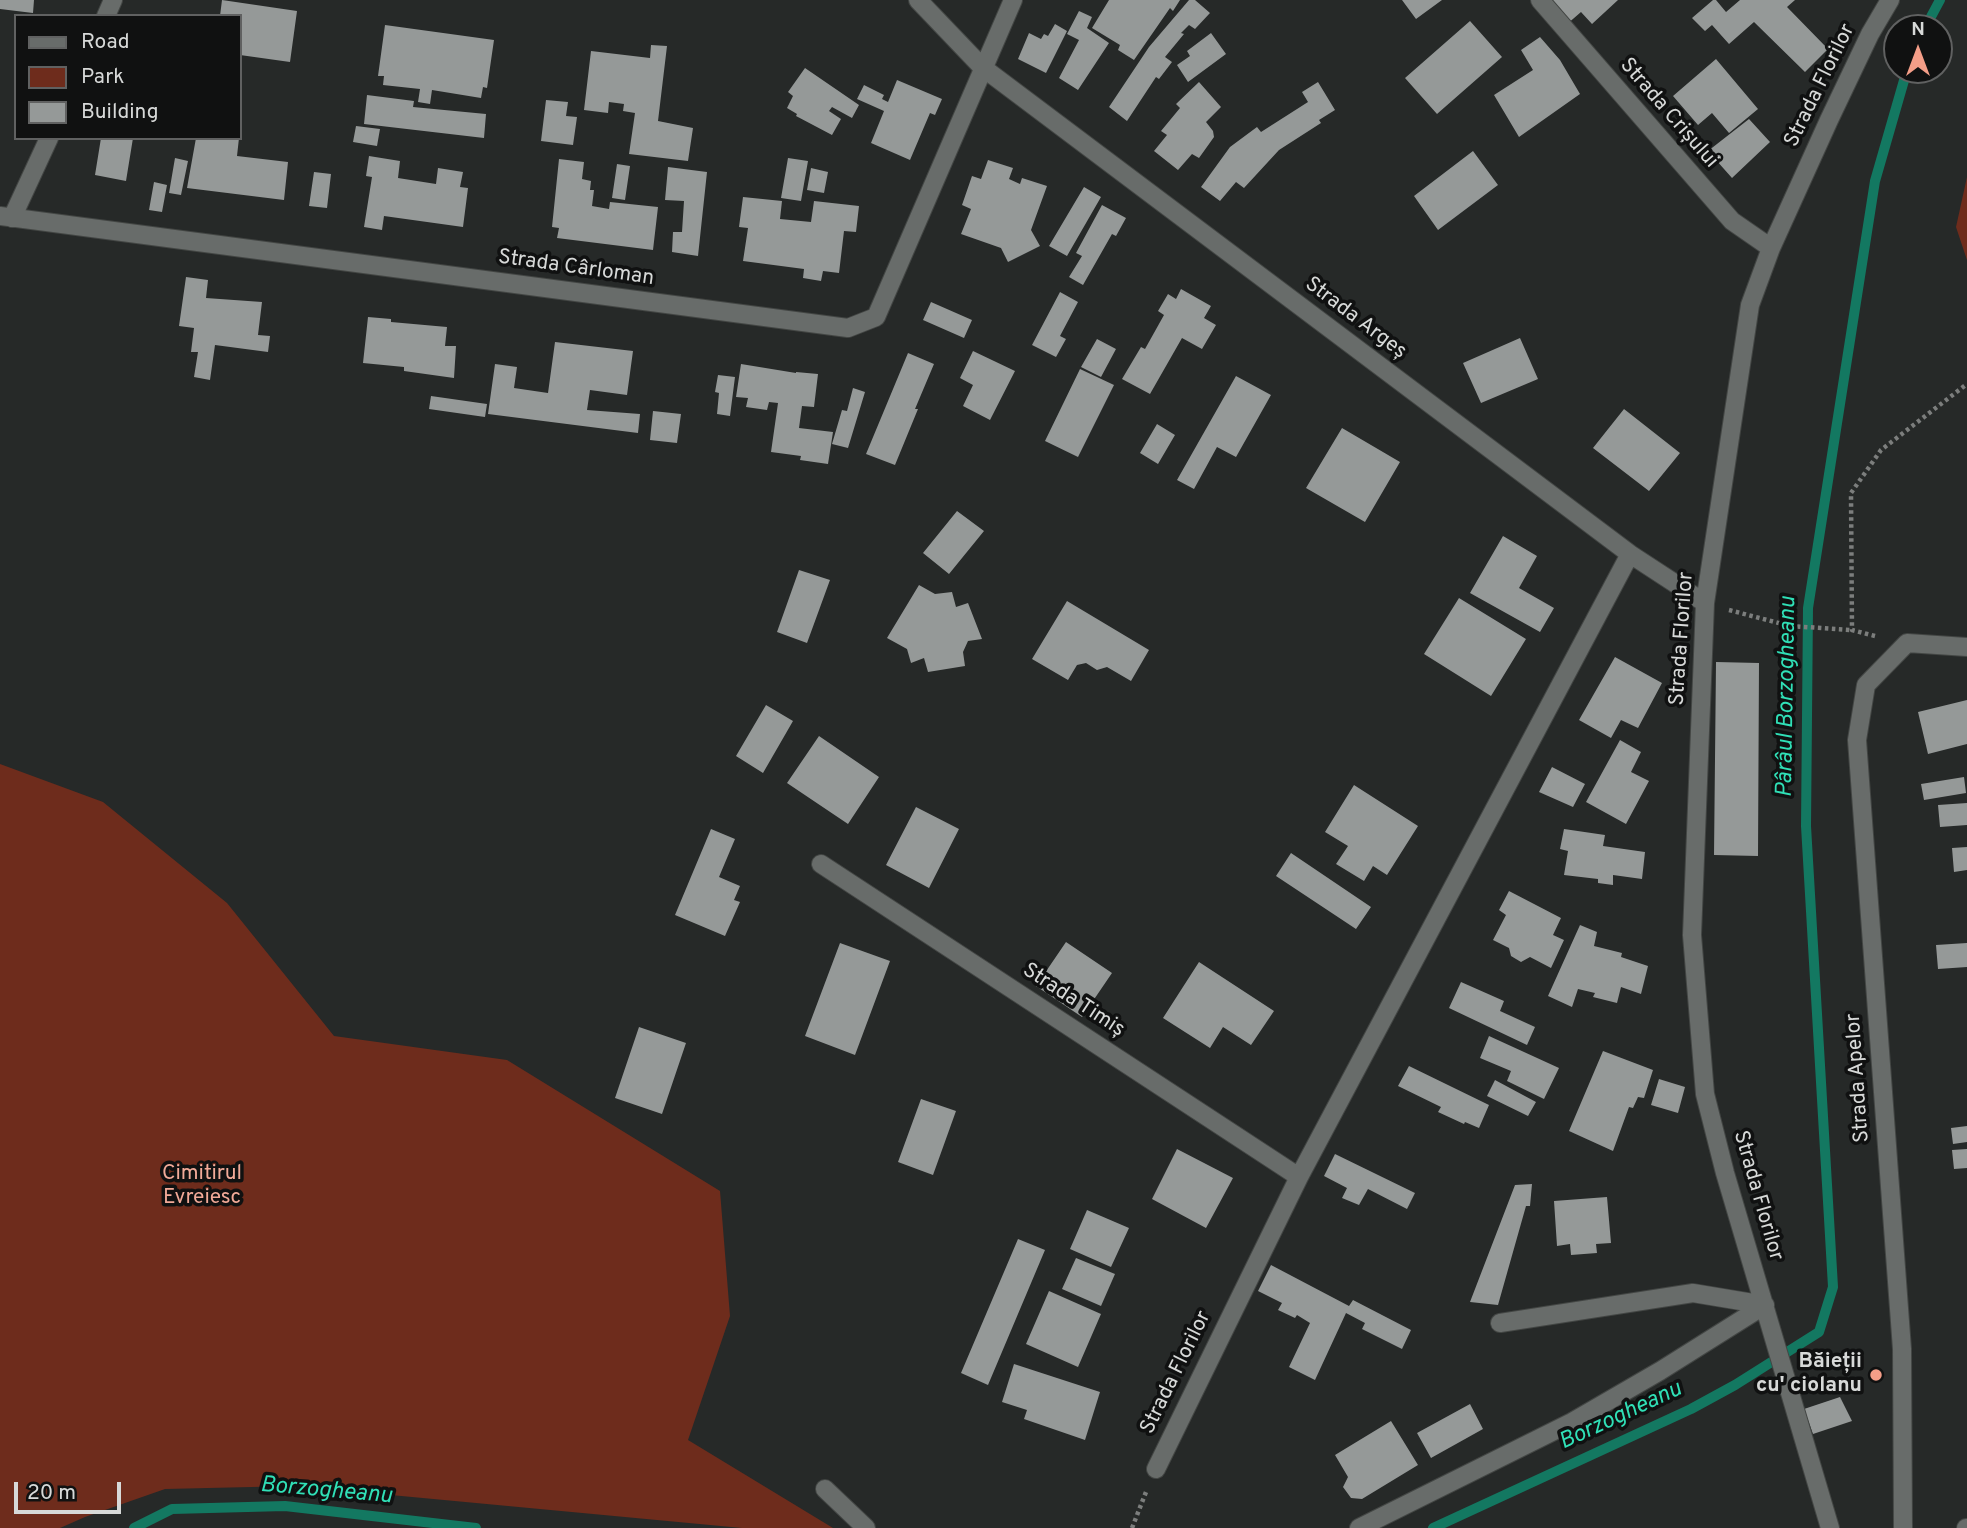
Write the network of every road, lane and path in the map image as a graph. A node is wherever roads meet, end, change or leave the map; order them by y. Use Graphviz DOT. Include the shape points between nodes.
graph roads {
  1 [pos="918,0"];
  2 [pos="1013,0"];
  3 [pos="1540,0"];
  4 [pos="1890,0"];
  5 [pos="982,67"];
  6 [pos="48,140"];
  7 [pos="6,217"];
  8 [pos="1771,248"];
  9 [pos="1967,384"];
  10 [pos="1630,554"];
  11 [pos="1705,603"];
  12 [pos="1852,630"];
  13 [pos="1907,643"];
  14 [pos="1967,647"];
  15 [pos="821,864"];
  16 [pos="1299,1177"];
  17 [pos="1765,1305"];
  18 [pos="1500,1323"];
  19 [pos="1156,1469"];
  20 [pos="825,1489"];
  21 [pos="866,1528"];
  22 [pos="1132,1528"];
  23 [pos="1359,1528"];
  24 [pos="1830,1528"];
  25 [pos="1903,1528"];
  1 -- 5 [label="street, Strada Argeș"];
  2 -- 5 [label="street, Strada Cârloman"];
  3 -- 8 [label="street, Strada Crișului" via="1731,221"];
  4 -- 8 [label="street, Strada Florilor" via="1858,58"];
  5 -- 7 [label="street, Strada Cârloman" via="876,317 848,328"];
  5 -- 10 [label="street, Strada Argeș"];
  6 -- 7 [label="street"];
  8 -- 11 [label="street, Strada Florilor" via="1750,305"];
  9 -- 12 [label="path" via="1881,450 1851,493"];
  10 -- 11 [label="street, Strada Argeș"];
  10 -- 16 [label="street, Strada Florilor"];
  11 -- 12 [label="path" via="1790,626"];
  11 -- 17 [label="street, Strada Florilor" via="1692,935 1697,1015 1704,1094"];
  12 -- 13 [label="path"];
  13 -- 14 [label="street"];
  13 -- 25 [label="street, Strada Apelor" via="1866,685 1857,740 1902,1349"];
  15 -- 16 [label="street, Strada Timiș"];
  16 -- 19 [label="street, Strada Florilor"];
  17 -- 18 [label="street" via="1693,1293"];
  17 -- 23 [label="street" via="1572,1422"];
  17 -- 24 [label="street, Strada Florilor"];
  19 -- 22 [label="path"];
  20 -- 21 [label="street"];
}
